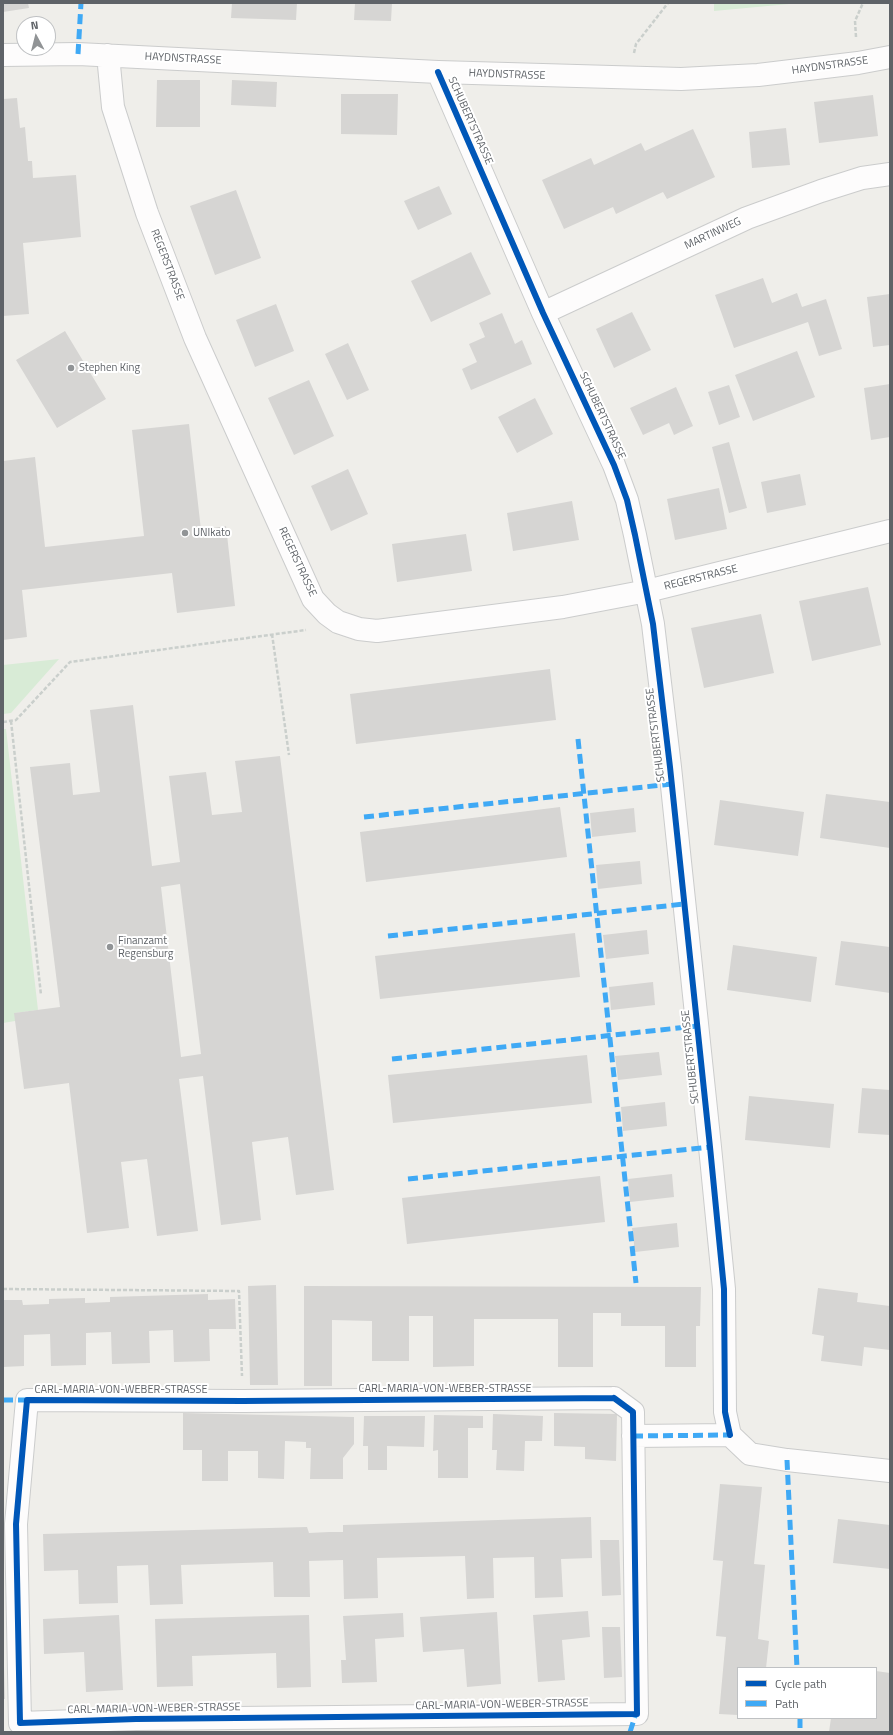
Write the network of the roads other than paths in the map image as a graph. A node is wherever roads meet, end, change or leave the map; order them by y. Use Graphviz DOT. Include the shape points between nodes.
graph roads {
  1 [pos="3,55"];
  2 [pos="108,56"];
  3 [pos="890,57"];
  4 [pos="438,72"];
  5 [pos="890,174"];
  6 [pos="543,313"];
  7 [pos="890,531"];
  8 [pos="647,591"];
  9 [pos="633,1436"];
  10 [pos="730,1436"];
  11 [pos="890,1471"];
  1 -- 2 [label="street, HAYDNSTRASSE"];
  2 -- 4 [label="street, HAYDNSTRASSE"];
  2 -- 8 [label="street, REGERSTRASSE" via="113,108 147,213 174,285 195,338 313,599 327,614 338,622 377,631 563,607"];
  3 -- 4 [label="street, HAYDNSTRASSE" via="758,75 681,79"];
  4 -- 6 [label="street, SCHUBERTSTRASSE"];
  5 -- 6 [label="street, MARTINWEG" via="862,178 821,190 747,218"];
  6 -- 8 [label="street, SCHUBERTSTRASSE" via="614,465 627,500"];
  7 -- 8 [label="street, REGERSTRASSE"];
  8 -- 10 [label="street, SCHUBERTSTRASSE" via="670,767 717,1212 724,1289 725,1412"];
  9 -- 9 [label="street, CARL-MARIA-VON-WEBER-STRASSE" via="637,1714 20,1722 16,1524 27,1400 614,1398 633,1412"];
  9 -- 10 [label="street"];
  10 -- 11 [label="street" via="750,1454"];
}
